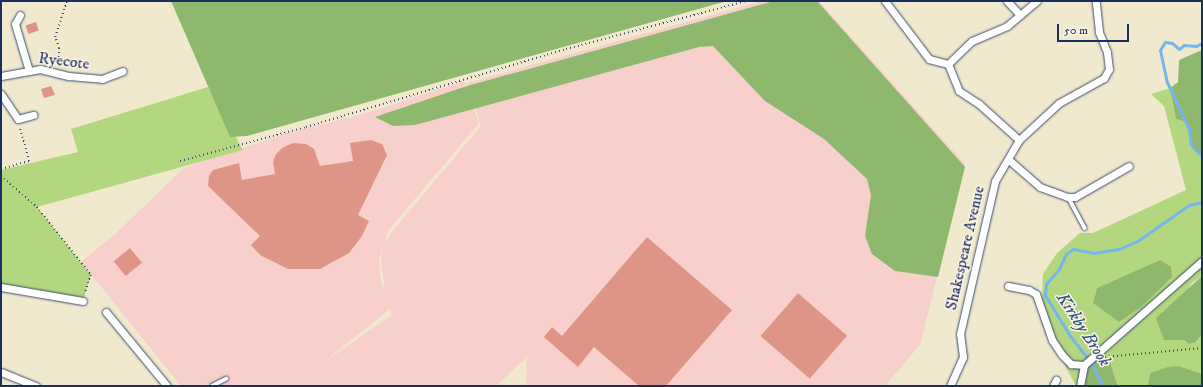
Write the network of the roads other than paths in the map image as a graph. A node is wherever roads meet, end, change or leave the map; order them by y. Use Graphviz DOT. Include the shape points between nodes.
graph roads {
  1 [pos="885,1"];
  2 [pos="1007,1"];
  3 [pos="1037,1"];
  4 [pos="1096,1"];
  5 [pos="20,15"];
  6 [pos="1020,15"];
  7 [pos="948,64"];
  8 [pos="29,71"];
  9 [pos="123,71"];
  10 [pos="1,76"];
  11 [pos="1,94"];
  12 [pos="33,115"];
  13 [pos="1019,140"];
  14 [pos="1009,160"];
  15 [pos="1129,166"];
  16 [pos="1068,197"];
  17 [pos="1085,228"];
  18 [pos="1202,261"];
  19 [pos="1008,286"];
  20 [pos="1,288"];
  21 [pos="83,302"];
  22 [pos="106,312"];
  23 [pos="1084,365"];
  24 [pos="1,372"];
  25 [pos="226,379"];
  26 [pos="36,386"];
  27 [pos="167,386"];
  28 [pos="212,386"];
  29 [pos="950,386"];
  30 [pos="1080,386"];
  1 -- 7 [label="street" via="928,59"];
  2 -- 6 [label="street"];
  3 -- 6 [label="street"];
  4 -- 13 [label="street, Shakespeare Avenue" via="1109,69 1104,78 1059,103"];
  5 -- 8 [label="street" via="15,24"];
  6 -- 7 [label="street" via="1008,26 972,41"];
  7 -- 13 [label="street" via="959,91 979,104"];
  8 -- 9 [label="street, Ryecote" via="40,69 102,79"];
  8 -- 10 [label="street, Ryecote"];
  11 -- 12 [label="street" via="18,119"];
  13 -- 14 [label="street, Shakespeare Avenue"];
  14 -- 16 [label="street" via="1040,187"];
  14 -- 29 [label="street, Shakespeare Avenue" via="995,181 960,334 963,357"];
  15 -- 16 [label="street" via="1075,197"];
  16 -- 17 [label="lane"];
  18 -- 23 [label="street"];
  19 -- 23 [label="street" via="1036,294 1052,340 1062,355 1072,364"];
  20 -- 21 [label="street"];
  22 -- 27 [label="street"];
  23 -- 30 [label="street"];
  24 -- 26 [label="street"];
  25 -- 28 [label="lane"];
}
